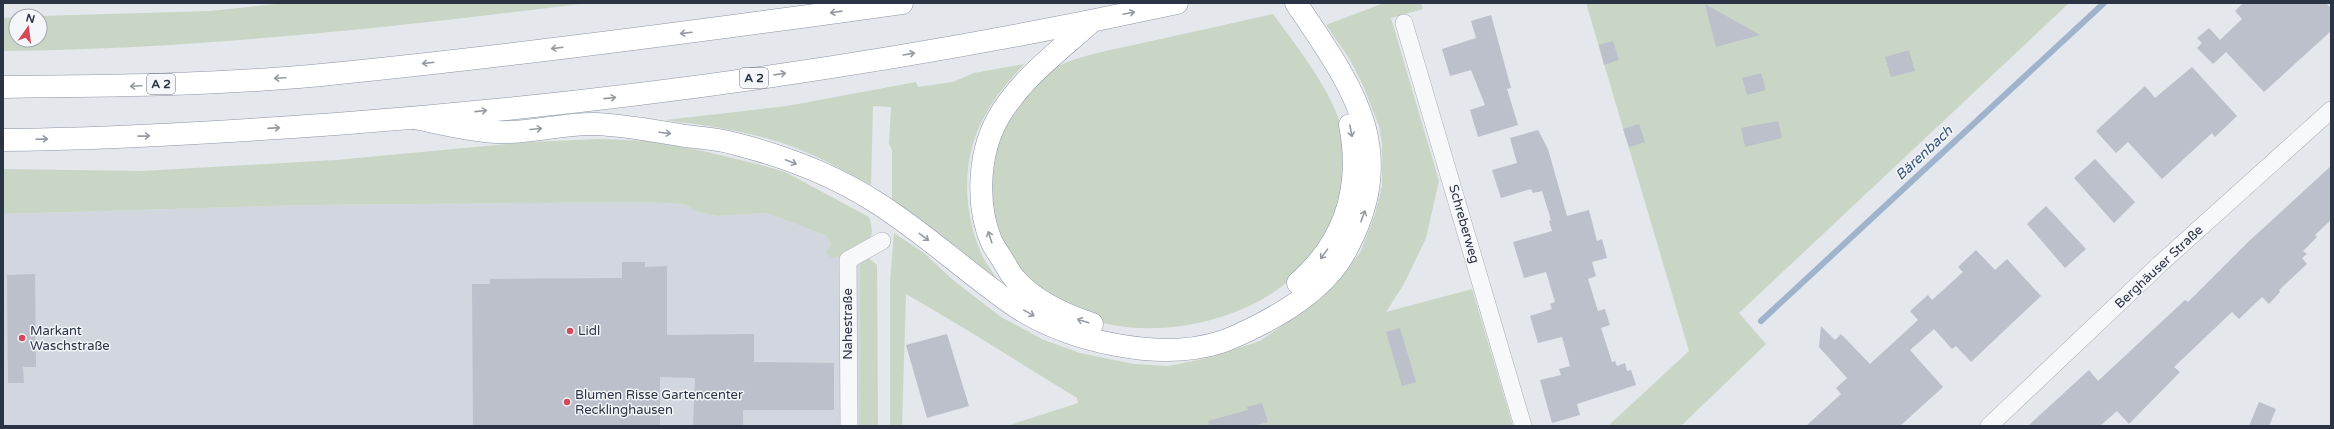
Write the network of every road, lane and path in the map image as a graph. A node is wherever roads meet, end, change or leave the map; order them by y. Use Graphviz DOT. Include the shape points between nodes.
graph roads {
  1 [pos="814,3"];
  2 [pos="902,3"];
  3 [pos="1177,3"];
  4 [pos="1282,3"];
  5 [pos="1296,3"];
  6 [pos="1091,22"];
  7 [pos="1404,22"];
  8 [pos="725,28"];
  9 [pos="1309,33"];
  10 [pos="3,87"];
  11 [pos="2331,110"];
  12 [pos="414,118"];
  13 [pos="3,140"];
  14 [pos="882,241"];
  15 [pos="849,426"];
  16 [pos="1523,426"];
  17 [pos="1989,426"];
  1 -- 8 [label="highway"];
  2 -- 8 [label="highway, A 2, one-way"];
  6 -- 3 [label="highway, A 2, one-way"];
  4 -- 9 [label="highway"];
  5 -- 9 [label="highway"];
  9 -- 6 [label="highway, one-way" via="1344,102 1354,146 1353,187 1339,233 1312,271 1287,293 1259,312 1233,324 1203,333 1166,336 1117,332 1073,318 1044,303 1014,279 992,243 984,217 981,189 986,150 997,121 1014,94"];
  12 -- 6 [label="highway, A 2, one-way" via="646,94 877,60"];
  7 -- 16 [label="street, Schreberweg"];
  8 -- 10 [label="highway, A 2, one-way" via="319,75 124,86"];
  12 -- 9 [label="highway, one-way" via="498,132 593,124 734,143 827,176 871,199 1016,306 1046,323 1086,338 1144,349 1188,348 1219,343 1282,314 1319,284 1341,260 1357,231 1367,202 1371,165 1363,120 1350,87"];
  11 -- 17 [label="street, Berghäuser Straße" via="2160,264"];
  13 -- 12 [label="highway, A 2, one-way" via="177,136"];
  14 -- 15 [label="street, Nahestraße" via="848,260"];
}
